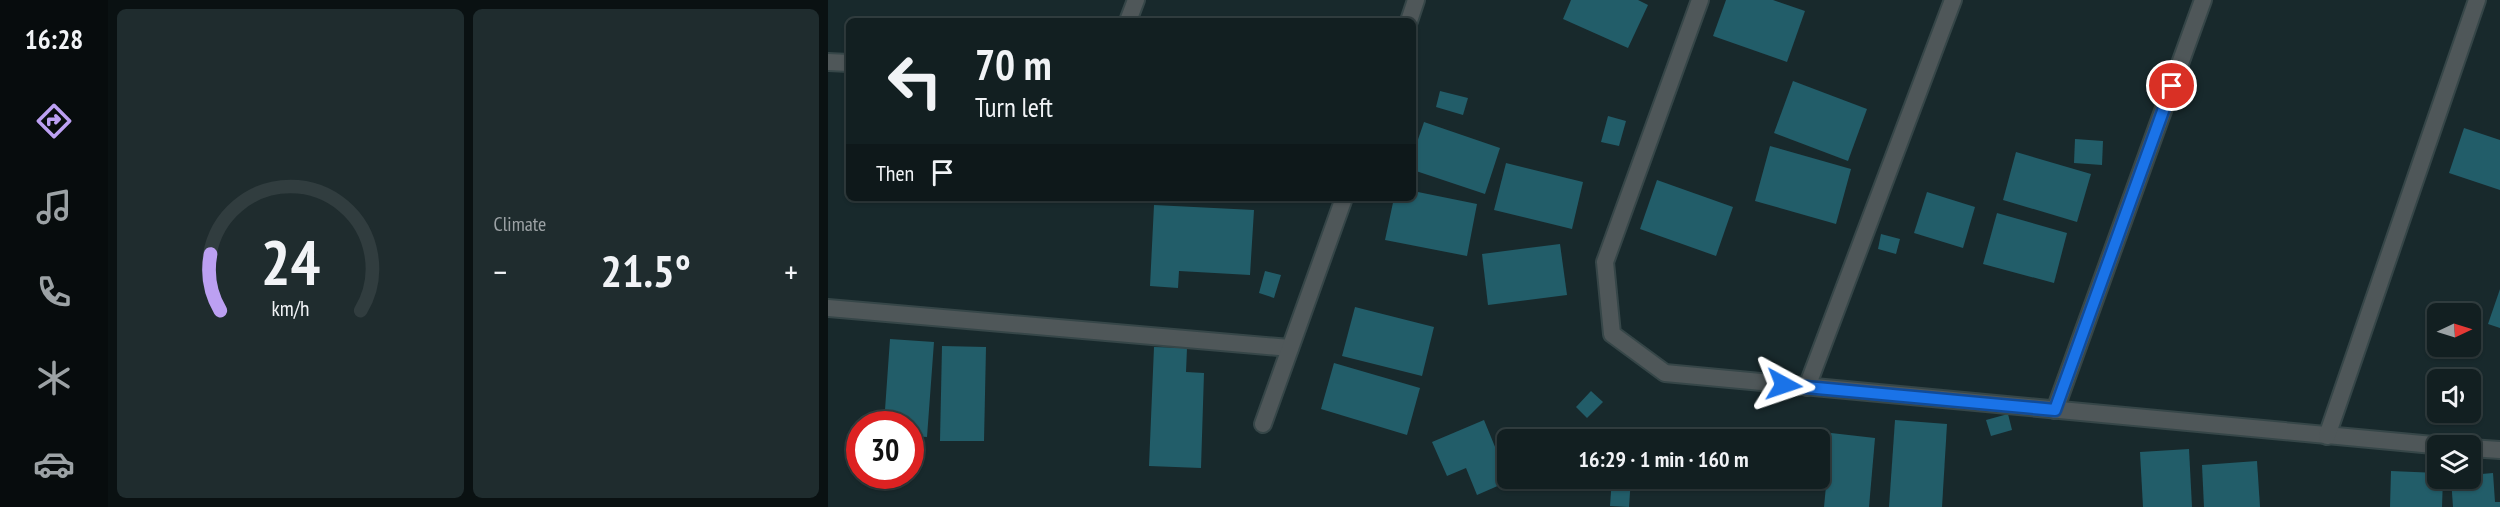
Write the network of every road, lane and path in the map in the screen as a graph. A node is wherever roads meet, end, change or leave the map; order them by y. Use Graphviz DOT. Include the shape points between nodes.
graph roads {
  1 [pos="1136,0"];
  2 [pos="1416,0"];
  3 [pos="1700,0"];
  4 [pos="1953,0"];
  5 [pos="2203,0"];
  6 [pos="2477,0"];
  7 [pos="1129,18"];
  8 [pos="1410,18"];
  9 [pos="828,62"];
  10 [pos="846,63"];
  11 [pos="1343,201"];
  12 [pos="828,308"];
  13 [pos="1290,348"];
  14 [pos="1808,387"];
  15 [pos="2055,410"];
  16 [pos="1263,424"];
  17 [pos="2327,436"];
  18 [pos="2427,445"];
  19 [pos="2481,449"];
  20 [pos="2500,450"];
  1 -- 7 [label="street"];
  2 -- 8 [label="street"];
  3 -- 14 [label="street" via="1605,262 1612,334 1665,374"];
  4 -- 14 [label="street"];
  5 -- 15 [label="street"];
  6 -- 17 [label="street"];
  9 -- 10 [label="street"];
  11 -- 13 [label="street"];
  12 -- 13 [label="street"];
  13 -- 16 [label="street"];
  14 -- 15 [label="street"];
  15 -- 17 [label="street"];
  17 -- 18 [label="street"];
  19 -- 20 [label="street"];
}
